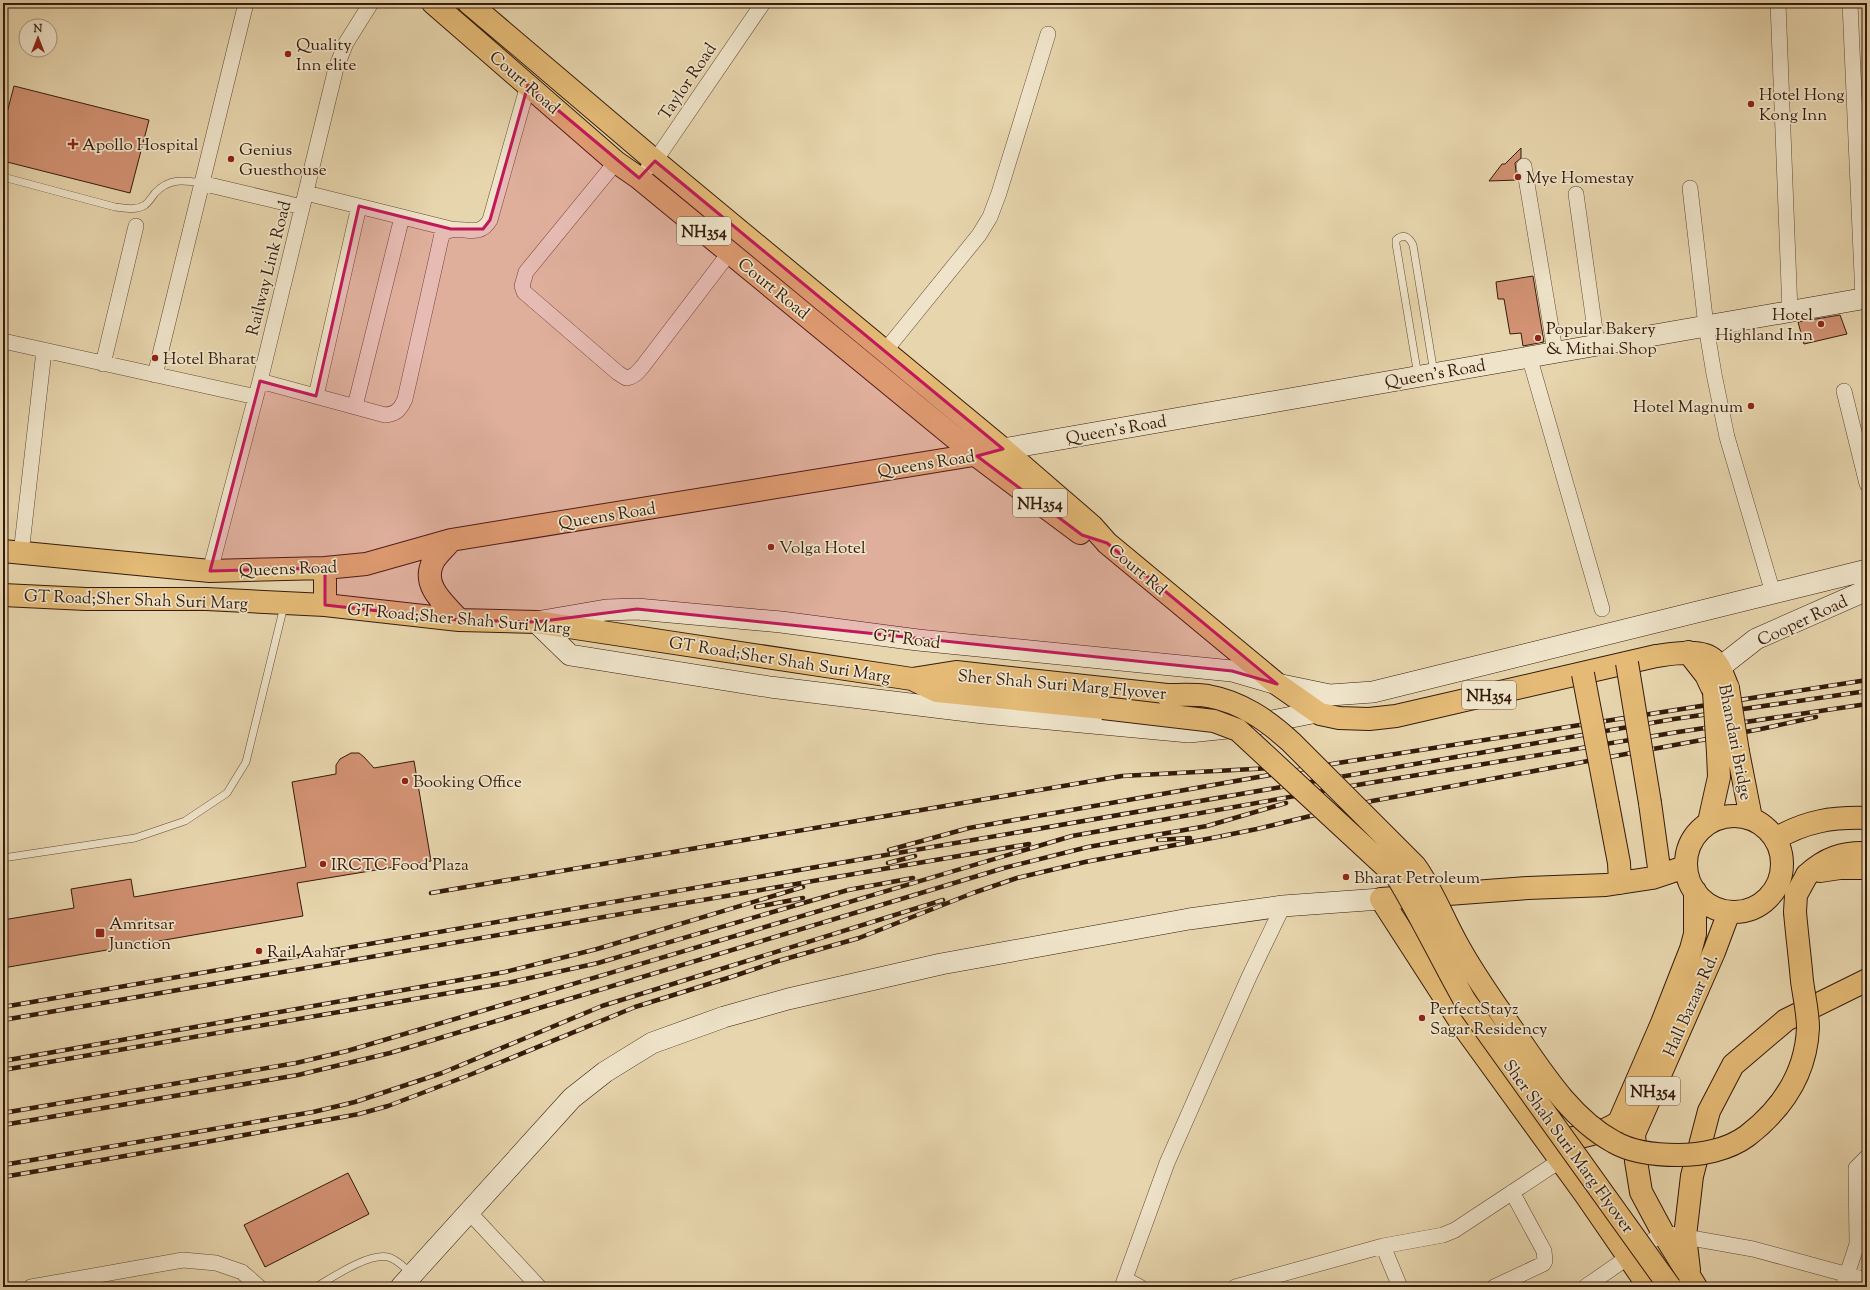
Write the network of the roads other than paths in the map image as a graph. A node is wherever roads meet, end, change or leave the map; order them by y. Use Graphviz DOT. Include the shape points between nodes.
graph roads {
  1 [pos="246,3"];
  2 [pos="371,3"];
  3 [pos="433,3"];
  4 [pos="469,3"];
  5 [pos="763,3"];
  6 [pos="1778,3"];
  7 [pos="1850,3"];
  8 [pos="1048,34"];
  9 [pos="528,85"];
  10 [pos="655,160"];
  11 [pos="616,162"];
  12 [pos="1524,166"];
  13 [pos="3,177"];
  14 [pos="640,178"];
  15 [pos="202,183"];
  16 [pos="1690,188"];
  17 [pos="306,192"];
  18 [pos="1576,194"];
  19 [pos="359,206"];
  20 [pos="302,207"];
  21 [pos="402,217"];
  22 [pos="136,226"];
  23 [pos="451,229"];
  24 [pos="730,252"];
  25 [pos="1865,298"];
  26 [pos="1790,312"];
  27 [pos="1706,326"];
  28 [pos="3,342"];
  29 [pos="1597,344"];
  30 [pos="44,351"];
  31 [pos="885,351"];
  32 [pos="1555,351"];
  33 [pos="1529,356"];
  34 [pos="103,364"];
  35 [pos="1426,374"];
  36 [pos="155,375"];
  37 [pos="260,380"];
  38 [pos="1844,391"];
  39 [pos="316,396"];
  40 [pos="256,397"];
  41 [pos="355,406"];
  42 [pos="1003,449"];
  43 [pos="977,456"];
  44 [pos="1867,484"];
  45 [pos="451,540"];
  46 [pos="1107,543"];
  47 [pos="12,553"];
  48 [pos="325,568"];
  49 [pos="1867,570"];
  50 [pos="210,571"];
  51 [pos="1867,590"];
  52 [pos="1773,593"];
  53 [pos="3,595"];
  54 [pos="284,604"];
  55 [pos="325,605"];
  56 [pos="1602,609"];
  57 [pos="459,620"];
  58 [pos="536,622"];
  59 [pos="1688,652"];
  60 [pos="1628,663"];
  61 [pos="1719,668"];
  62 [pos="1583,674"];
  63 [pos="912,679"];
  64 [pos="1276,684"];
  65 [pos="1721,690"];
  66 [pos="1319,713"];
  67 [pos="1728,753"];
  68 [pos="1751,818"];
  69 [pos="1867,818"];
  70 [pos="1709,822"];
  71 [pos="1814,823"];
  72 [pos="1867,828"];
  73 [pos="1775,839"];
  74 [pos="3,858"];
  75 [pos="1867,858"];
  76 [pos="1685,867"];
  77 [pos="1660,875"];
  78 [pos="1620,883"];
  79 [pos="1695,891"];
  80 [pos="1381,899"];
  81 [pos="1283,906"];
  82 [pos="1729,912"];
  83 [pos="1867,980"];
  84 [pos="1548,1142"];
  85 [pos="1867,1157"];
  86 [pos="1561,1160"];
  87 [pos="1512,1192"];
  88 [pos="469,1212"];
  89 [pos="1663,1233"];
  90 [pos="1685,1236"];
  91 [pos="1864,1245"];
  92 [pos="1383,1246"];
  93 [pos="1628,1256"];
  94 [pos="1845,1280"];
  95 [pos="1867,1280"];
  96 [pos="407,1281"];
  97 [pos="1124,1283"];
  98 [pos="1693,1284"];
  99 [pos="31,1287"];
  100 [pos="259,1287"];
  101 [pos="316,1287"];
  102 [pos="538,1287"];
  103 [pos="1140,1287"];
  104 [pos="1235,1287"];
  105 [pos="1400,1287"];
  106 [pos="1494,1287"];
  107 [pos="1585,1287"];
  108 [pos="1649,1287"];
  109 [pos="1670,1287"];
  1 -- 15 [label="street"];
  2 -- 17 [label="street, Railway Link Road" via="346,43 336,68"];
  3 -- 9 [label="main road, Court Road / NH354"];
  4 -- 10 [label="main road, Court Road / NH354"];
  5 -- 10 [label="street, Taylor Road"];
  6 -- 26 [label="street"];
  7 -- 25 [label="street"];
  8 -- 31 [label="street" via="1017,140 990,216 979,235"];
  9 -- 11 [label="main road, Court Road / NH354"];
  9 -- 23 [label="street" via="490,220 483,229 476,231"];
  10 -- 14 [label="street, Taylor Road"];
  10 -- 31 [label="main road, Court Road / NH354"];
  11 -- 14 [label="main road, Court Road / NH354"];
  11 -- 24 [label="street" via="526,272 522,286 524,292 618,372 626,378 636,375"];
  12 -- 32 [label="street"];
  13 -- 15 [label="lane" via="115,207 132,209 146,205 156,192 168,184 182,180"];
  14 -- 24 [label="main road, Court Road / NH354"];
  15 -- 20 [label="street"];
  15 -- 36 [label="street"];
  16 -- 27 [label="street"];
  17 -- 19 [label="street"];
  17 -- 20 [label="street, Railway Link Road"];
  18 -- 29 [label="street"];
  19 -- 21 [label="street"];
  19 -- 39 [label="street"];
  20 -- 37 [label="street, Railway Link Road"];
  21 -- 23 [label="street"];
  21 -- 41 [label="street"];
  22 -- 34 [label="street"];
  23 -- 41 [label="street" via="442,234 440,239 405,399 401,407 393,414 385,415"];
  24 -- 43 [label="main road, Court Road / NH354"];
  25 -- 26 [label="main road, Queen's Road"];
  26 -- 27 [label="main road, Queen's Road"];
  27 -- 29 [label="main road, Queen's Road"];
  27 -- 52 [label="street" via="1727,437"];
  28 -- 30 [label="street"];
  29 -- 32 [label="main road, Queen's Road"];
  30 -- 34 [label="street"];
  30 -- 47 [label="street"];
  31 -- 42 [label="main road, Court Road / NH354"];
  32 -- 33 [label="main road, Queen's Road"];
  33 -- 35 [label="main road, Queen's Road"];
  33 -- 56 [label="street"];
  34 -- 36 [label="street"];
  35 -- 35 [label="lane" via="1396,244 1400,236 1405,236 1413,246"];
  35 -- 42 [label="main road, Queen's Road"];
  36 -- 40 [label="street"];
  37 -- 39 [label="street"];
  37 -- 40 [label="street, Railway Link Road"];
  38 -- 44 [label="street"];
  39 -- 41 [label="street"];
  40 -- 50 [label="street, Railway Link Road"];
  42 -- 43 [label="main road, Queens Road"];
  42 -- 46 [label="main road, Court Rd / NH354" via="1092,526"];
  43 -- 45 [label="main road, Queens Road"];
  43 -- 46 [label="main road, Court Road / NH354" via="1082,535"];
  45 -- 48 [label="main road, Queens Road" via="366,564"];
  45 -- 57 [label="main road" via="433,562 429,577 436,594"];
  46 -- 64 [label="main road, Court Rd / NH354"];
  47 -- 50 [label="main road, GT Road;Sher Shah Suri Marg"];
  48 -- 50 [label="main road, Queens Road"];
  48 -- 55 [label="main road"];
  49 -- 52 [label="main road, GT Road"];
  51 -- 61 [label="main road, Cooper Road" via="1756,639"];
  52 -- 64 [label="main road, GT Road" via="1374,692 1330,695"];
  53 -- 54 [label="main road, GT Road;Sher Shah Suri Marg" via="86,599 206,599"];
  54 -- 55 [label="main road, GT Road;Sher Shah Suri Marg"];
  54 -- 74 [label="lane" via="246,762 227,794 185,821 134,838"];
  55 -- 57 [label="main road, GT Road;Sher Shah Suri Marg"];
  57 -- 58 [label="main road, GT Road;Sher Shah Suri Marg"];
  58 -- 63 [label="main road, GT Road;Sher Shah Suri Marg"];
  58 -- 64 [label="main road, GT Road" via="606,610 637,608 782,622 918,640 1232,670"];
  58 -- 66 [label="main road" via="570,654 770,687 984,713 1188,732 1247,726"];
  59 -- 60 [label="main road, NH354"];
  59 -- 61 [label="main road, NH354" via="1709,657"];
  59 -- 65 [label="main road, Bhandari Bridge / NH354"];
  60 -- 62 [label="main road, NH354"];
  60 -- 77 [label="main road, bridge"];
  61 -- 65 [label="main road, Bhandari Bridge / NH354"];
  62 -- 66 [label="main road, NH354" via="1396,716 1340,718"];
  62 -- 78 [label="main road, bridge" via="1619,863"];
  63 -- 75 [label="main road, Sher Shah Suri Marg Flyover, bridge" via="956,672 1207,696 1242,706 1272,725 1415,866 1426,881 1459,948 1482,985 1556,1090 1592,1127 1614,1142 1635,1151 1658,1155 1690,1155 1720,1149 1744,1138 1766,1121 1786,1098 1799,1073 1808,1028 1795,912 1796,896 1807,874 1840,868"];
  63 -- 109 [label="main road, Sher Shah Suri Marg Flyover, bridge" via="937,691 1214,721 1238,730 1398,878 1465,1000"];
  64 -- 66 [label="main road, NH354"];
  65 -- 67 [label="main road, Bhandari Bridge / NH354, bridge"];
  67 -- 68 [label="main road, Bhandari Bridge / NH354"];
  67 -- 70 [label="main road, Bhandari Bridge / NH354" via="1719,777"];
  68 -- 70 [label="main road" via="1737,814"];
  68 -- 73 [label="main road" via="1768,829"];
  69 -- 71 [label="main road" via="1830,818"];
  70 -- 76 [label="main road" via="1698,831 1689,846"];
  71 -- 72 [label="main road"];
  71 -- 73 [label="main road" via="1794,829"];
  73 -- 82 [label="main road" via="1783,864 1773,893 1761,904 1745,911"];
  76 -- 77 [label="main road"];
  76 -- 79 [label="main road"];
  77 -- 78 [label="main road"];
  78 -- 80 [label="main road"];
  79 -- 82 [label="main road" via="1714,908"];
  79 -- 84 [label="main road, Hall Bazaar Rd." via="1695,934 1691,949 1620,1122 1599,1133"];
  80 -- 81 [label="main road"];
  80 -- 84 [label="main road" via="1463,1026"];
  81 -- 88 [label="main road" via="1189,919 941,964 788,999 724,1017 652,1043 605,1072 572,1098"];
  81 -- 97 [label="street" via="1167,1163"];
  82 -- 89 [label="main road, Hall Bazaar Rd. / NH354" via="1634,1134 1641,1192"];
  83 -- 90 [label="main road" via="1786,1020 1733,1065 1709,1110 1692,1176"];
  84 -- 86 [label="main road"];
  85 -- 91 [label="street" via="1856,1168"];
  86 -- 87 [label="street"];
  86 -- 93 [label="main road"];
  87 -- 92 [label="street" via="1455,1230 1443,1235"];
  87 -- 106 [label="street" via="1544,1250 1545,1261"];
  88 -- 96 [label="main road"];
  88 -- 102 [label="street"];
  89 -- 90 [label="street"];
  89 -- 93 [label="street"];
  89 -- 98 [label="main road, NH354"];
  90 -- 94 [label="street" via="1753,1249"];
  90 -- 98 [label="main road"];
  91 -- 94 [label="street"];
  92 -- 104 [label="street"];
  92 -- 105 [label="street"];
  93 -- 107 [label="street"];
  93 -- 108 [label="main road"];
  94 -- 95 [label="street"];
  96 -- 101 [label="lane" via="390,1257 379,1256 354,1266"];
  97 -- 103 [label="street"];
  99 -- 100 [label="street" via="183,1260 216,1263 242,1272"];
}
